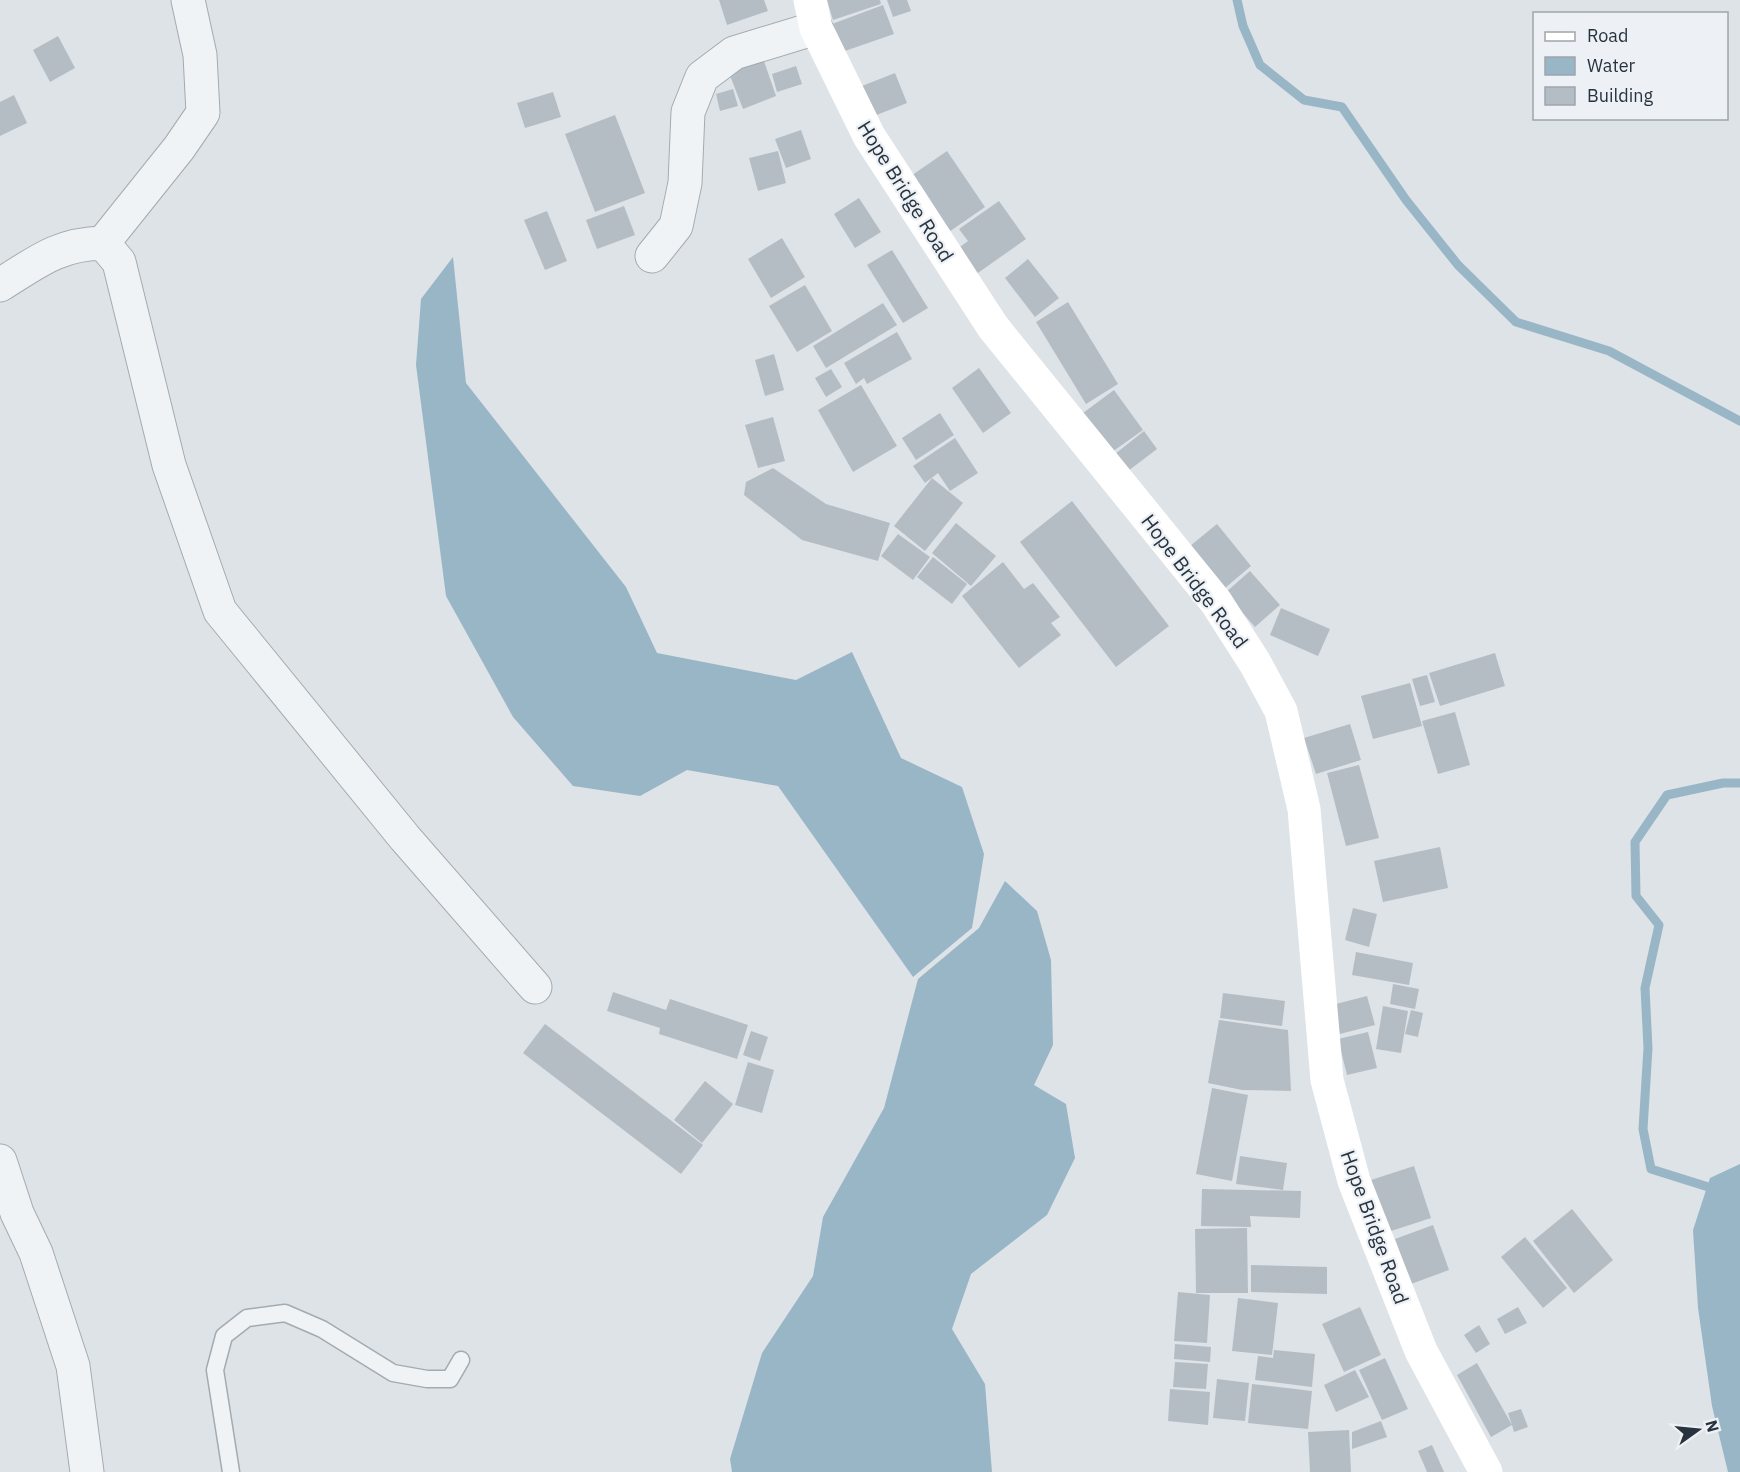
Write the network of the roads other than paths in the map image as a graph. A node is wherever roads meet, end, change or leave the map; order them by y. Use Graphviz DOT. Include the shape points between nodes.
graph roads {
  1 [pos="188,0"];
  2 [pos="813,14"];
  3 [pos="103,243"];
  4 [pos="652,256"];
  5 [pos="0,285"];
  6 [pos="535,987"];
  7 [pos="0,1161"];
  8 [pos="461,1360"];
  9 [pos="87,1472"];
  10 [pos="231,1472"];
  11 [pos="1486,1472"];
  1 -- 3 [label="street" via="201,56 202,113"];
  2 -- 4 [label="street" via="734,53 702,77 688,112 685,183 676,226"];
  2 -- 11 [label="main road, Hope Bridge Road" via="868,136 993,327 1216,602 1281,711 1304,809 1328,1080 1354,1181 1421,1351"];
  3 -- 5 [label="street" via="81,243 56,250"];
  3 -- 6 [label="street" via="119,262 170,465 220,611 405,838"];
  7 -- 9 [label="street" via="17,1213 36,1253 73,1366"];
  8 -- 10 [label="lane" via="450,1379 427,1380 393,1373 322,1329 285,1313 247,1318 224,1336 215,1370"];
}
